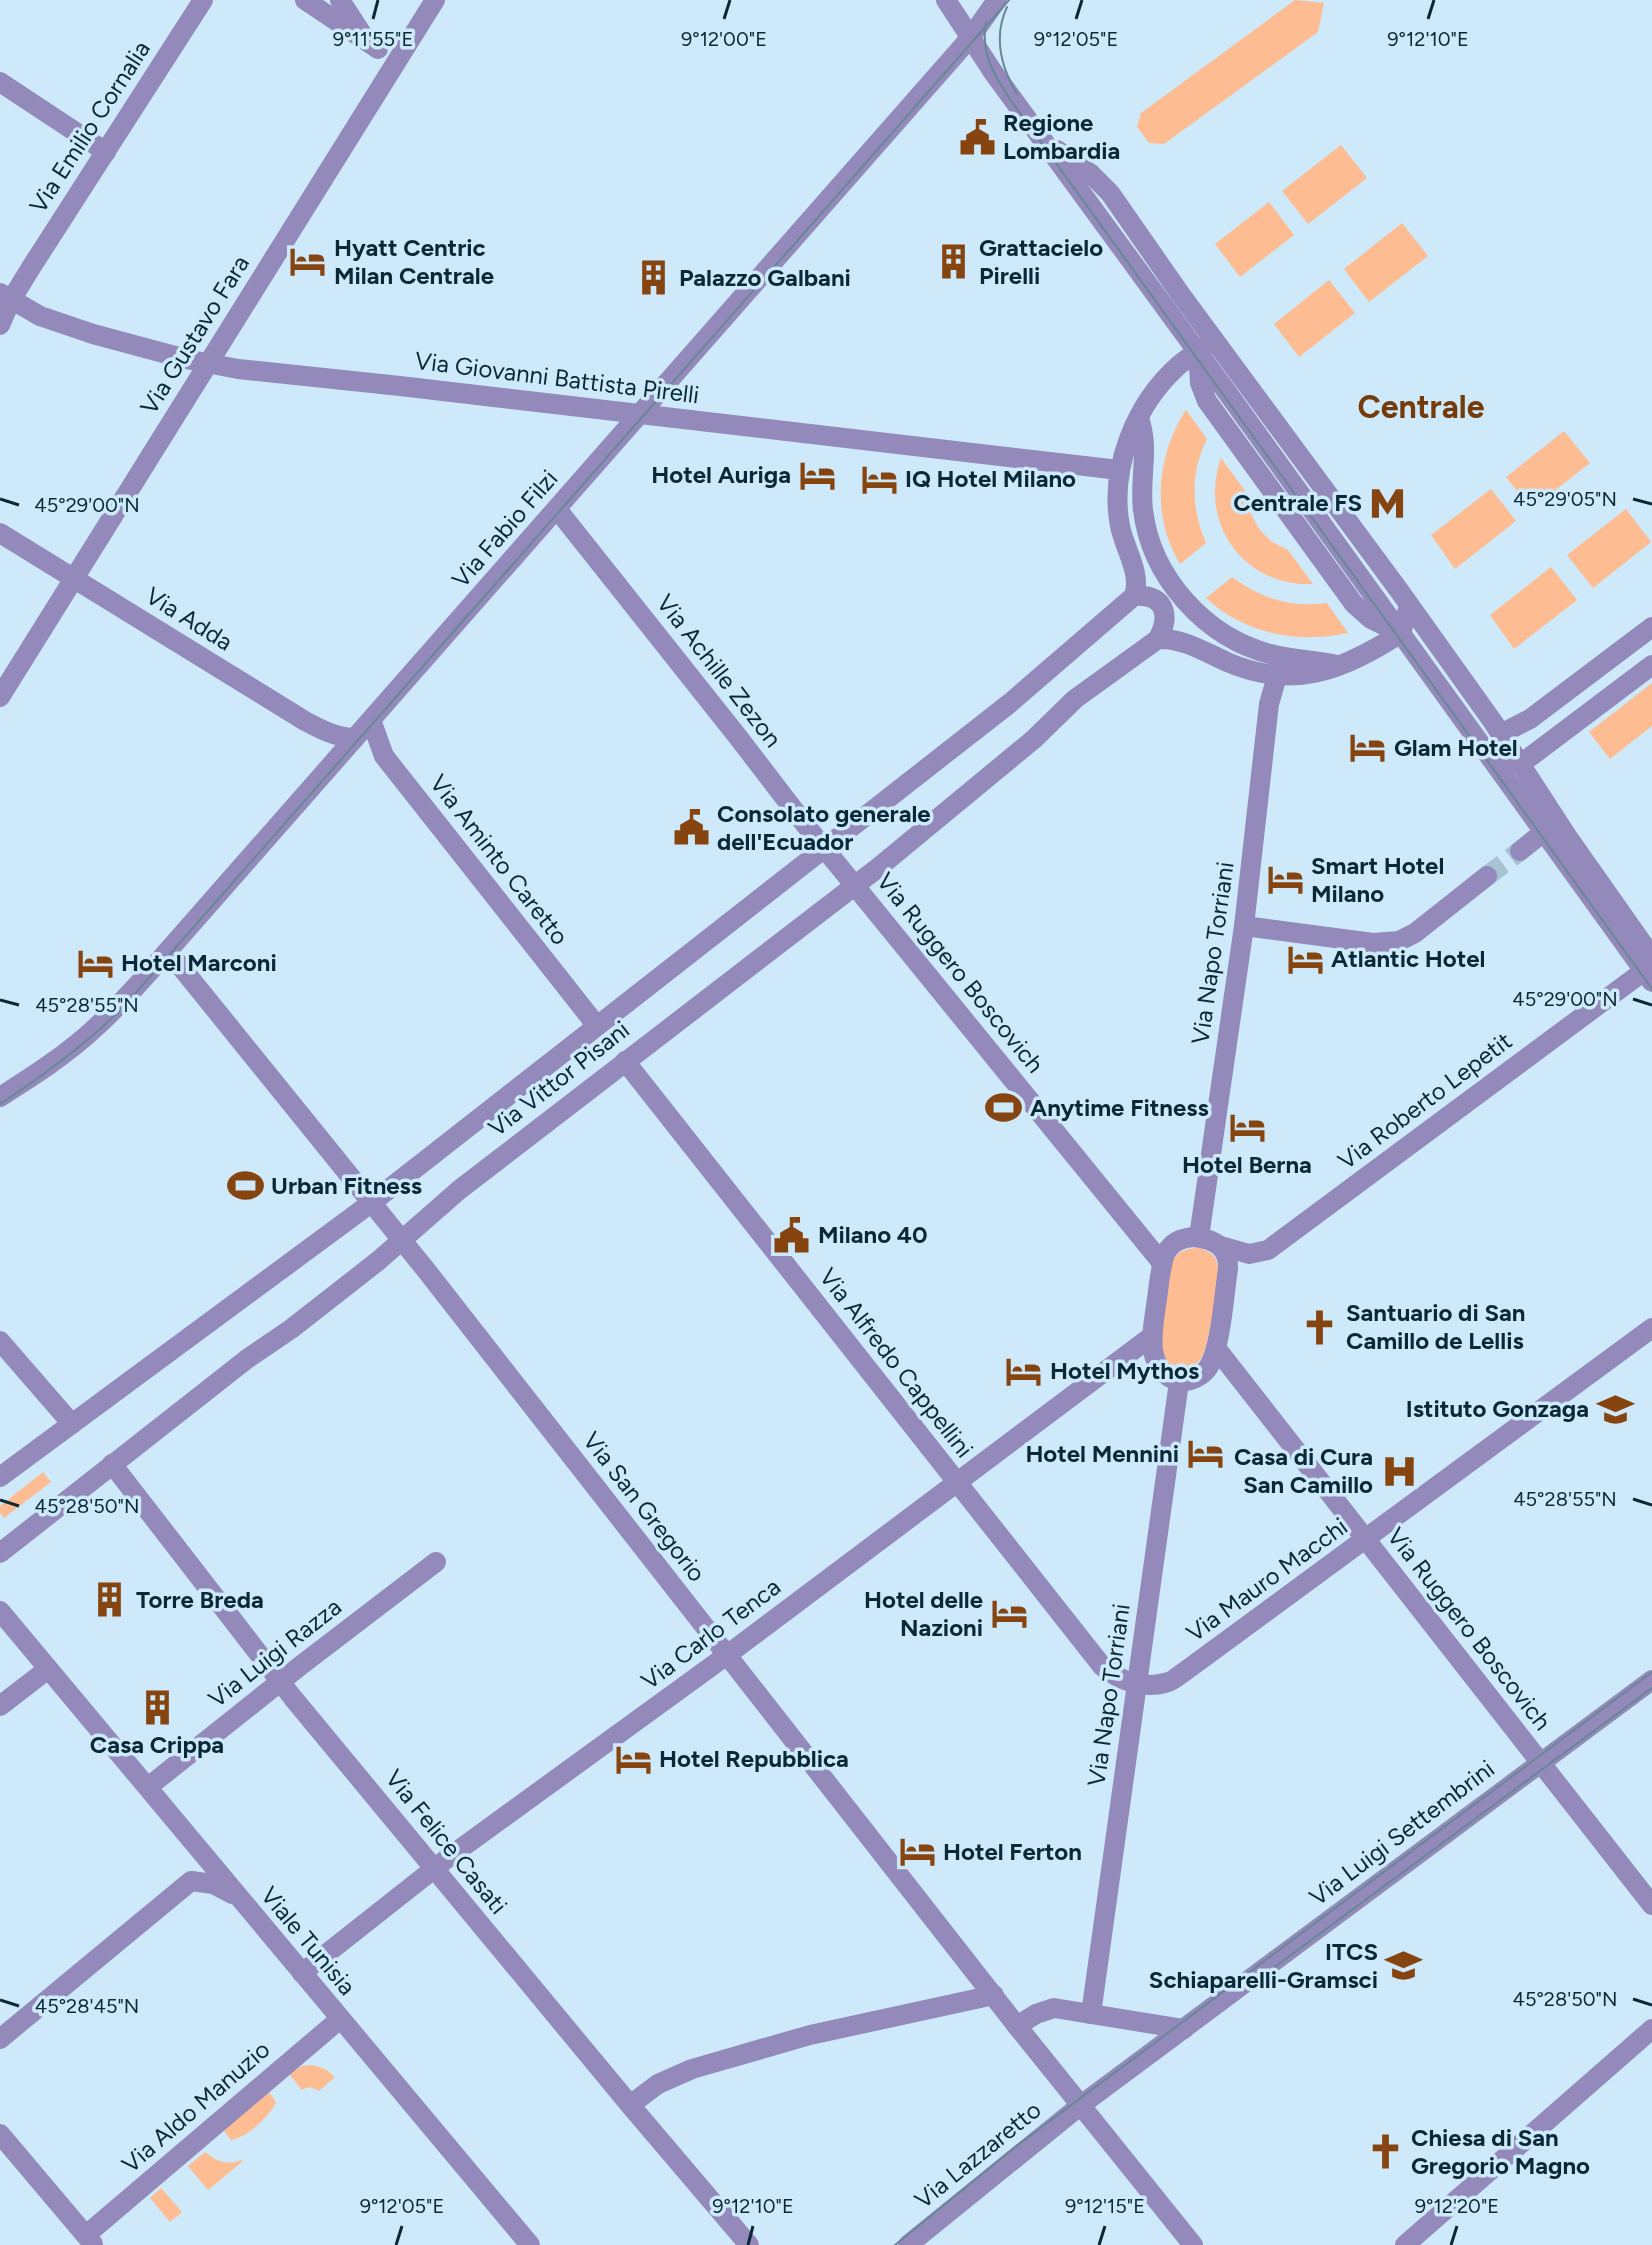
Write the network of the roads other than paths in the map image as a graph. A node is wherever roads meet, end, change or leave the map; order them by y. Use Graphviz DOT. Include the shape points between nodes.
graph roads {
  1 [pos="203,0"];
  2 [pos="305,0"];
  3 [pos="340,0"];
  4 [pos="435,0"];
  5 [pos="946,0"];
  6 [pos="997,0"];
  7 [pos="970,38"];
  8 [pos="0,82"];
  9 [pos="1044,141"];
  10 [pos="106,152"];
  11 [pos="1110,193"];
  12 [pos="1091,206"];
  13 [pos="6,296"];
  14 [pos="0,325"];
  15 [pos="1206,346"];
  16 [pos="208,363"];
  17 [pos="639,414"];
  18 [pos="1139,418"];
  19 [pos="1119,470"];
  20 [pos="557,509"];
  21 [pos="0,533"];
  22 [pos="74,579"];
  23 [pos="1127,602"];
  24 [pos="1409,606"];
  25 [pos="1652,627"];
  26 [pos="1401,633"];
  27 [pos="1154,642"];
  28 [pos="1342,665"];
  29 [pos="1652,665"];
  30 [pos="1277,676"];
  31 [pos="0,697"];
  32 [pos="371,720"];
  33 [pos="1501,734"];
  34 [pos="355,738"];
  35 [pos="1521,763"];
  36 [pos="1497,766"];
  37 [pos="1551,826"];
  38 [pos="824,848"];
  39 [pos="1520,851"];
  40 [pos="839,866"];
  41 [pos="1487,876"];
  42 [pos="854,885"];
  43 [pos="1244,926"];
  44 [pos="168,951"];
  45 [pos="1650,969"];
  46 [pos="597,1026"];
  47 [pos="625,1061"];
  48 [pos="36,1075"];
  49 [pos="0,1086"];
  50 [pos="0,1097"];
  51 [pos="371,1203"];
  52 [pos="1199,1237"];
  53 [pos="402,1241"];
  54 [pos="1221,1246"];
  55 [pos="1162,1263"];
  56 [pos="1652,1328"];
  57 [pos="1152,1336"];
  58 [pos="0,1341"];
  59 [pos="1216,1348"];
  60 [pos="1179,1382"];
  61 [pos="72,1424"];
  62 [pos="112,1464"];
  63 [pos="0,1477"];
  64 [pos="957,1483"];
  65 [pos="1367,1540"];
  66 [pos="0,1553"];
  67 [pos="436,1562"];
  68 [pos="0,1611"];
  69 [pos="727,1655"];
  70 [pos="48,1669"];
  71 [pos="1652,1680"];
  72 [pos="281,1681"];
  73 [pos="1137,1684"];
  74 [pos="0,1706"];
  75 [pos="1540,1762"];
  76 [pos="148,1787"];
  77 [pos="177,1822"];
  78 [pos="434,1869"];
  79 [pos="191,1881"];
  80 [pos="240,1900"];
  81 [pos="1652,1905"];
  82 [pos="302,1973"];
  83 [pos="994,1995"];
  84 [pos="1091,2014"];
  85 [pos="340,2019"];
  86 [pos="1017,2026"];
  87 [pos="1184,2029"];
  88 [pos="1652,2029"];
  89 [pos="0,2039"];
  90 [pos="630,2105"];
  91 [pos="1081,2105"];
  92 [pos="0,2134"];
  93 [pos="90,2240"];
  94 [pos="530,2245"];
  95 [pos="749,2245"];
  96 [pos="908,2245"];
  97 [pos="1193,2245"];
  98 [pos="1405,2245"];
  1 -- 10 [label="street, Via Emilio Cornalia"];
  2 -- 3 [label="street" via="372,45"];
  4 -- 16 [label="street, Via Gustavo Fara"];
  5 -- 7 [label="street"];
  6 -- 7 [label="street, Via Fabio Filzi"];
  7 -- 9 [label="street"];
  7 -- 17 [label="street, Via Fabio Filzi"];
  8 -- 10 [label="street"];
  9 -- 11 [label="street"];
  9 -- 12 [label="street"];
  10 -- 13 [label="street, Via Emilio Cornalia"];
  11 -- 12 [label="street"];
  11 -- 15 [label="street"];
  12 -- 15 [label="street"];
  13 -- 14 [label="street, Via Emilio Cornalia"];
  13 -- 16 [label="street, Via Giovanni Battista Pirelli" via="40,316 93,334"];
  15 -- 18 [label="street" via="1163,381"];
  15 -- 24 [label="street"];
  15 -- 26 [label="street" via="1200,383 1207,401 1360,611"];
  16 -- 17 [label="street, Via Giovanni Battista Pirelli"];
  16 -- 22 [label="street, Via Gustavo Fara"];
  17 -- 19 [label="street, Via Giovanni Battista Pirelli"];
  17 -- 20 [label="street, Via Fabio Filzi"];
  18 -- 19 [label="street"];
  18 -- 28 [label="street" via="1146,442 1146,526 1161,566 1182,598 1212,625 1262,651"];
  19 -- 23 [label="street" via="1119,520 1137,585"];
  20 -- 32 [label="street, Via Fabio Filzi"];
  20 -- 38 [label="street, Via Achille Zezon"];
  21 -- 22 [label="street, Via Adda"];
  22 -- 31 [label="street, Via Gustavo Fara"];
  22 -- 34 [label="street, Via Adda" via="305,721"];
  23 -- 27 [label="street" via="1150,597 1164,609 1165,622"];
  23 -- 38 [label="street, Via Vittor Pisani" via="1024,692"];
  24 -- 26 [label="street"];
  24 -- 33 [label="street"];
  25 -- 33 [label="street" via="1530,719"];
  26 -- 28 [label="street"];
  26 -- 36 [label="street"];
  27 -- 30 [label="street" via="1178,641"];
  27 -- 42 [label="street, Via Vittor Pisani" via="1075,699 1031,742"];
  28 -- 30 [label="street" via="1309,675"];
  29 -- 35 [label="street"];
  30 -- 43 [label="street, Via Napo Torriani" via="1269,704"];
  32 -- 34 [label="street, Via Fabio Filzi"];
  32 -- 46 [label="street, Via Aminto Caretto" via="384,756"];
  33 -- 35 [label="street"];
  34 -- 44 [label="street, Via Fabio Filzi"];
  35 -- 36 [label="street"];
  35 -- 37 [label="street"];
  36 -- 37 [label="street"];
  37 -- 39 [label="street"];
  37 -- 45 [label="street"];
  38 -- 40 [label="street, Via Achille Zezon"];
  38 -- 46 [label="street, Via Vittor Pisani"];
  40 -- 42 [label="street, Via Ruggero Boscovich"];
  41 -- 43 [label="street" via="1415,933 1393,943"];
  42 -- 47 [label="street, Via Vittor Pisani"];
  42 -- 55 [label="street, Via Ruggero Boscovich"];
  43 -- 52 [label="street, Via Napo Torriani"];
  44 -- 48 [label="street, Via Fabio Filzi" via="96,1028"];
  44 -- 51 [label="street, Via San Gregorio"];
  45 -- 54 [label="street, Via Roberto Lepetit" via="1268,1250 1246,1254"];
  46 -- 51 [label="street, Via Vittor Pisani"];
  47 -- 53 [label="street, Via Vittor Pisani"];
  47 -- 64 [label="street, Via Alfredo Cappellini"];
  48 -- 49 [label="street, Via Fabio Filzi"];
  48 -- 50 [label="street, Via Fabio Filzi"];
  51 -- 53 [label="street, Via San Gregorio"];
  51 -- 61 [label="street, Via Vittor Pisani"];
  52 -- 54 [label="street, Via Roberto Lepetit"];
  52 -- 55 [label="street" via="1172,1244"];
  53 -- 62 [label="street, Via Vittor Pisani"];
  53 -- 69 [label="street, Via San Gregorio"];
  54 -- 59 [label="street" via="1229,1264"];
  55 -- 57 [label="street"];
  56 -- 65 [label="street, Via Mauro Macchi"];
  57 -- 60 [label="street" via="1158,1367"];
  57 -- 64 [label="street, Via Carlo Tenca"];
  58 -- 61 [label="street"];
  59 -- 60 [label="street" via="1204,1373"];
  59 -- 65 [label="street, Via Ruggero Boscovich"];
  60 -- 73 [label="street, Via Napo Torriani"];
  61 -- 63 [label="street, Via Vittor Pisani"];
  62 -- 66 [label="street, Via Vittor Pisani"];
  62 -- 72 [label="street, Via Felice Casati"];
  64 -- 69 [label="street, Via Carlo Tenca"];
  64 -- 73 [label="street, Via Alfredo Cappellini" via="1102,1666"];
  65 -- 73 [label="street, Via Mauro Macchi" via="1168,1682"];
  65 -- 75 [label="street, Via Ruggero Boscovich"];
  67 -- 72 [label="street, Via Luigi Razza"];
  68 -- 70 [label="street, Viale Tunisia"];
  69 -- 78 [label="street, Via Carlo Tenca"];
  69 -- 83 [label="street, Via San Gregorio"];
  70 -- 74 [label="street"];
  70 -- 76 [label="street, Viale Tunisia"];
  71 -- 75 [label="street, Via Luigi Settembrini"];
  72 -- 76 [label="street, Via Luigi Razza"];
  72 -- 78 [label="street, Via Felice Casati"];
  73 -- 84 [label="street, Via Napo Torriani"];
  75 -- 81 [label="street, Via Ruggero Boscovich"];
  75 -- 87 [label="street, Via Luigi Settembrini"];
  76 -- 77 [label="street, Viale Tunisia"];
  77 -- 79 [label="street"];
  77 -- 80 [label="street, Viale Tunisia"];
  78 -- 82 [label="street, Via Carlo Tenca"];
  78 -- 90 [label="street, Via Felice Casati"];
  79 -- 80 [label="street" via="213,1884"];
  79 -- 89 [label="street"];
  80 -- 82 [label="street, Viale Tunisia"];
  82 -- 85 [label="street, Viale Tunisia"];
  83 -- 86 [label="street, Via San Gregorio"];
  83 -- 90 [label="street" via="810,2035 692,2069"];
  84 -- 86 [label="street" via="1046,2009"];
  84 -- 87 [label="street"];
  85 -- 93 [label="street, Via Aldo Manuzio"];
  85 -- 94 [label="street, Viale Tunisia"];
  86 -- 91 [label="street, Via San Gregorio"];
  87 -- 91 [label="street, Via Luigi Settembrini"];
  88 -- 98 [label="street"];
  90 -- 95 [label="street, Via Felice Casati"];
  91 -- 96 [label="street, Via Lazzaretto"];
  91 -- 97 [label="street, Via San Gregorio"];
  92 -- 93 [label="street"];
}
